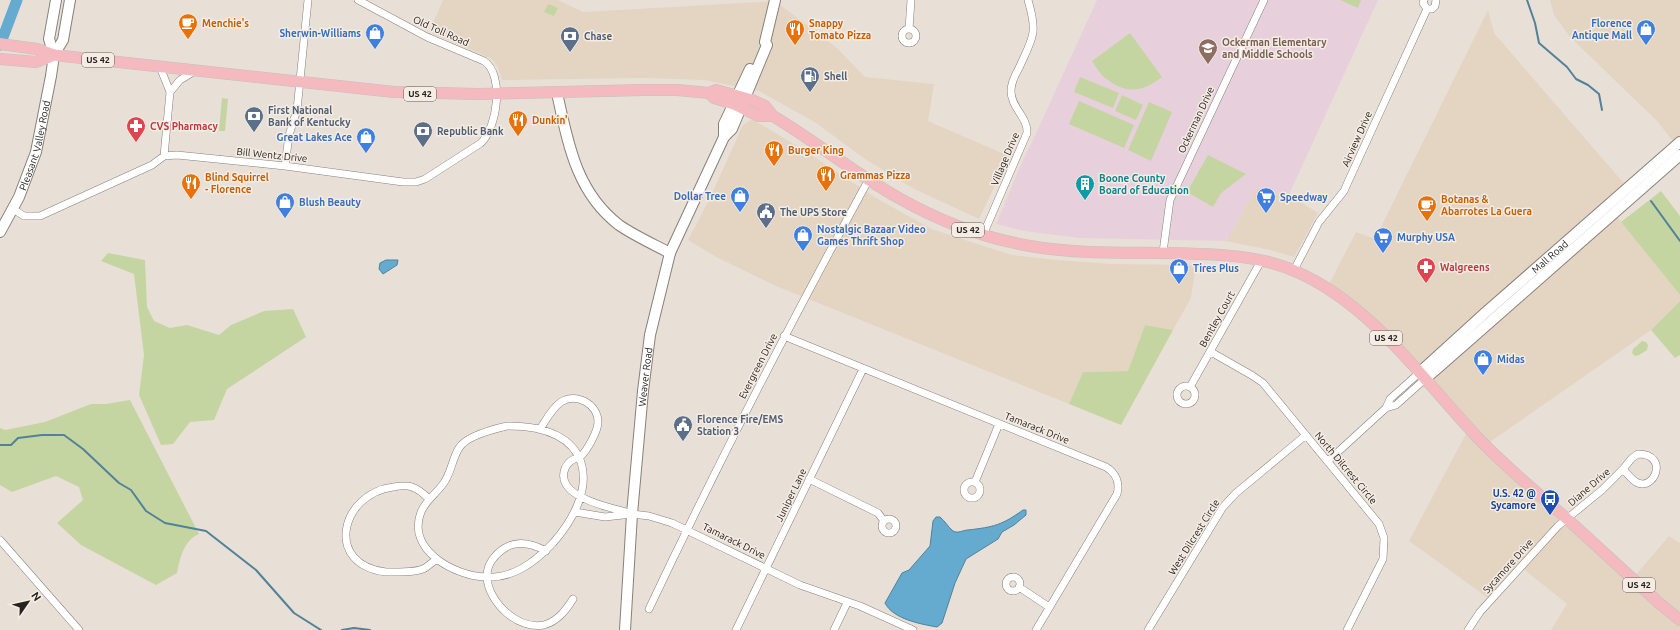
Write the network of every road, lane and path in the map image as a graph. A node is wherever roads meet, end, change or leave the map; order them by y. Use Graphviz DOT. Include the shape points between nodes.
graph roads {
  1 [pos="56,0"];
  2 [pos="70,0"];
  3 [pos="308,0"];
  4 [pos="358,0"];
  5 [pos="775,0"];
  6 [pos="911,0"];
  7 [pos="1028,0"];
  8 [pos="1264,0"];
  9 [pos="1424,0"];
  10 [pos="1436,0"];
  11 [pos="1427,9"];
  12 [pos="909,29"];
  13 [pos="0,44"];
  14 [pos="54,55"];
  15 [pos="4,59"];
  16 [pos="160,67"];
  17 [pos="196,71"];
  18 [pos="300,82"];
  19 [pos="170,92"];
  20 [pos="497,93"];
  21 [pos="557,93"];
  22 [pos="739,101"];
  23 [pos="1680,142"];
  24 [pos="1680,155"];
  25 [pos="164,156"];
  26 [pos="285,166"];
  27 [pos="869,178"];
  28 [pos="13,209"];
  29 [pos="0,232"];
  30 [pos="983,235"];
  31 [pos="1163,252"];
  32 [pos="670,253"];
  33 [pos="1261,261"];
  34 [pos="1294,270"];
  35 [pos="784,336"];
  36 [pos="1211,352"];
  37 [pos="864,369"];
  38 [pos="1422,376"];
  39 [pos="1190,387"];
  40 [pos="999,424"];
  41 [pos="540,429"];
  42 [pos="1306,435"];
  43 [pos="580,457"];
  44 [pos="1328,461"];
  45 [pos="1623,469"];
  46 [pos="809,479"];
  47 [pos="975,482"];
  48 [pos="581,496"];
  49 [pos="429,499"];
  50 [pos="575,512"];
  51 [pos="632,514"];
  52 [pos="1567,520"];
  53 [pos="884,521"];
  54 [pos="687,529"];
  55 [pos="0,540"];
  56 [pos="546,550"];
  57 [pos="437,559"];
  58 [pos="765,568"];
  59 [pos="487,578"];
  60 [pos="1019,587"];
  61 [pos="573,599"];
  62 [pos="847,603"];
  63 [pos="1049,607"];
  64 [pos="649,609"];
  65 [pos="1680,620"];
  66 [pos="79,630"];
  67 [pos="624,630"];
  68 [pos="736,630"];
  69 [pos="834,630"];
  70 [pos="912,630"];
  71 [pos="1036,630"];
  72 [pos="1148,630"];
  73 [pos="1347,630"];
  74 [pos="1468,630"];
  1 -- 14 [label="main road, Pleasant Valley Road" via="49,39"];
  2 -- 14 [label="main road, Pleasant Valley Road" via="63,40"];
  3 -- 18 [label="street"];
  4 -- 20 [label="street, Old Toll Road" via="426,37 488,64 494,73"];
  5 -- 22 [label="main road, Weaver Road" via="765,42 767,45"];
  6 -- 12 [label="street"];
  7 -- 30 [label="street, Village Drive" via="1034,19 1034,33 1013,80 1011,92 1016,108 1026,123 1027,134"];
  8 -- 31 [label="street, Ockerman Drive" via="1170,200"];
  9 -- 11 [label="street"];
  10 -- 11 [label="street, Airview Drive" via="1435,6"];
  11 -- 34 [label="street, Airview Drive" via="1344,191 1319,222"];
  13 -- 14 [label="main road, US 42" via="37,49"];
  14 -- 15 [label="main road, US 42" via="36,62"];
  14 -- 16 [label="main road, US 42"];
  14 -- 28 [label="main road, Pleasant Valley Road" via="36,152"];
  16 -- 17 [label="main road, US 42"];
  16 -- 19 [label="street"];
  17 -- 18 [label="main road, US 42"];
  17 -- 19 [label="street" via="180,80"];
  18 -- 20 [label="main road, US 42" via="394,92"];
  18 -- 26 [label="street"];
  19 -- 25 [label="street"];
  20 -- 21 [label="main road, US 42"];
  20 -- 26 [label="street, Bill Wentz Drive" via="494,119 486,138 425,179 403,182"];
  21 -- 22 [label="main road, US 42" via="644,90 709,93 716,90"];
  21 -- 32 [label="main road" via="576,164 591,197 620,225"];
  22 -- 27 [label="main road, US 42" via="759,116 773,116"];
  22 -- 32 [label="main road, Weaver Road" via="732,129 724,137"];
  23 -- 38 [label="main road, Mall Road" via="1485,313"];
  24 -- 38 [label="main road, Mall Road"];
  25 -- 26 [label="street, Bill Wentz Drive" via="177,155"];
  25 -- 28 [label="street" via="152,165 40,216 24,216"];
  27 -- 30 [label="main road, US 42" via="895,196 935,217"];
  27 -- 35 [label="street, Evergreen Drive"];
  28 -- 29 [label="main road, Pleasant Valley Road"];
  30 -- 31 [label="main road, US 42" via="1008,242 1074,252"];
  31 -- 33 [label="main road, US 42"];
  32 -- 51 [label="main road, Weaver Road" via="650,335"];
  33 -- 34 [label="main road, US 42"];
  33 -- 36 [label="street, Bentley Court"];
  34 -- 38 [label="main road, US 42" via="1327,288 1359,311"];
  35 -- 37 [label="street, Tamarack Drive"];
  35 -- 54 [label="street, Evergreen Drive"];
  36 -- 39 [label="street, Bentley Court"];
  36 -- 42 [label="street, North Dilcrest Circle" via="1263,383"];
  37 -- 40 [label="street, Tamarack Drive"];
  37 -- 46 [label="street, Juniper Lane"];
  38 -- 44 [label="street" via="1396,405 1386,408"];
  38 -- 52 [label="main road, US 42" via="1508,468"];
  40 -- 47 [label="street"];
  40 -- 63 [label="street, Tamarack Drive" via="1106,467 1118,483 1114,500"];
  41 -- 43 [label="street" via="564,440"];
  41 -- 43 [label="street" via="562,401 575,398 588,402 596,413 598,427"];
  41 -- 49 [label="street" via="507,426 477,435 459,447 444,484"];
  42 -- 44 [label="street, North Dilcrest Circle"];
  42 -- 72 [label="street, West Dilcrest Circle" via="1236,493 1223,507"];
  43 -- 48 [label="street" via="584,476"];
  43 -- 48 [label="street" via="568,463 563,476 569,488"];
  44 -- 73 [label="street, North Dilcrest Circle" via="1374,517 1384,538 1383,559"];
  45 -- 45 [label="street, Diane Drive" via="1635,456 1644,454 1653,459 1657,469 1652,480 1643,484 1635,481"];
  45 -- 52 [label="street, Diane Drive"];
  46 -- 53 [label="street" via="878,513"];
  46 -- 58 [label="street, Juniper Lane"];
  48 -- 50 [label="street"];
  48 -- 51 [label="street"];
  49 -- 57 [label="street" via="420,514 419,531 425,547"];
  49 -- 57 [label="street" via="410,487 376,491 352,513 347,525 347,543 352,554 362,565 378,571 424,569"];
  50 -- 51 [label="street" via="605,517"];
  50 -- 56 [label="street" via="562,533"];
  51 -- 54 [label="street, Tamarack Drive" via="649,516"];
  51 -- 67 [label="main road, Weaver Road"];
  52 -- 65 [label="main road, US 42"];
  52 -- 74 [label="street, Sycamore Drive" via="1558,526 1509,579"];
  54 -- 58 [label="street, Tamarack Drive"];
  54 -- 64 [label="street, Evergreen Drive"];
  55 -- 66 [label="street"];
  56 -- 59 [label="street" via="518,571"];
  56 -- 59 [label="street" via="527,544 508,546 492,559"];
  57 -- 59 [label="street" via="458,572"];
  58 -- 62 [label="street, Tamarack Drive"];
  58 -- 68 [label="street, Juniper Lane"];
  59 -- 61 [label="street" via="498,605 509,616 528,626 544,625 554,621 561,616"];
  60 -- 63 [label="street"];
  62 -- 69 [label="street"];
  62 -- 70 [label="street, Tamarack Drive" via="860,606"];
  63 -- 71 [label="street, Tamarack Drive"];
}
